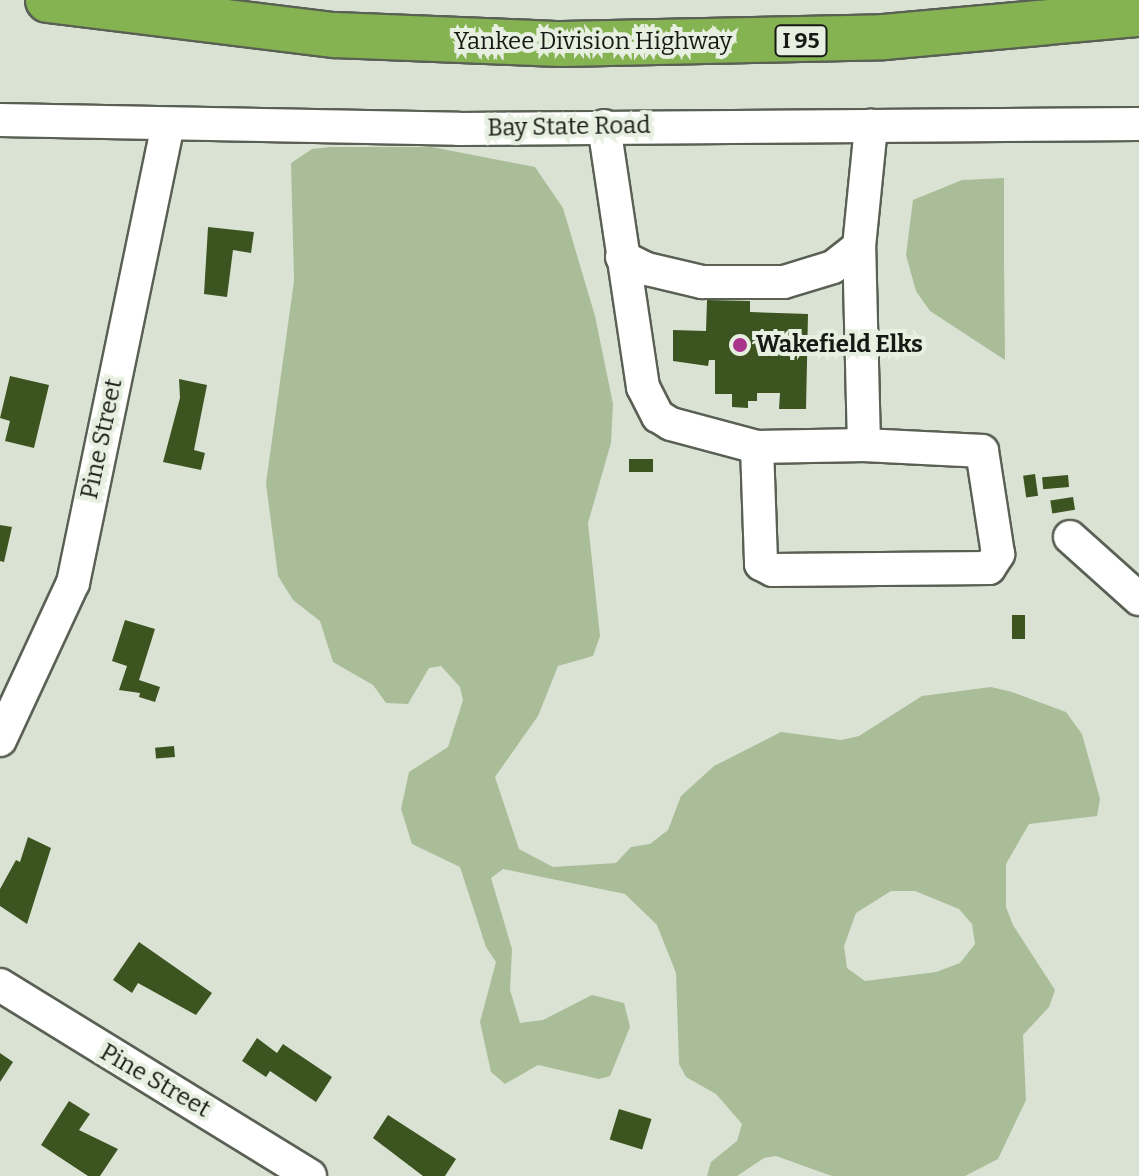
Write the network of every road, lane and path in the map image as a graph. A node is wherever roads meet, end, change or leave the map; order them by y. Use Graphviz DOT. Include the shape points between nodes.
graph roads {
  1 [pos="48,0"];
  2 [pos="1139,14"];
  3 [pos="0,120"];
  4 [pos="1139,124"];
  5 [pos="168,125"];
  6 [pos="604,126"];
  7 [pos="871,126"];
  8 [pos="859,247"];
  9 [pos="622,257"];
  10 [pos="864,445"];
  11 [pos="757,447"];
  12 [pos="1070,537"];
  13 [pos="1139,599"];
  14 [pos="0,740"];
  15 [pos="0,985"];
  16 [pos="310,1176"];
  1 -- 2 [label="highway, Yankee Division Highway / I 95" via="335,35 654,45 884,37"];
  3 -- 5 [label="street, Bay State Road"];
  4 -- 7 [label="street, Bay State Road"];
  5 -- 6 [label="street, Bay State Road"];
  5 -- 14 [label="street, Pine Street" via="73,583"];
  6 -- 7 [label="street, Bay State Road"];
  6 -- 9 [label="street"];
  7 -- 8 [label="street"];
  8 -- 9 [label="street" via="833,267 784,282 702,282"];
  8 -- 10 [label="street"];
  9 -- 11 [label="street" via="643,387 658,416 689,431"];
  10 -- 11 [label="street"];
  10 -- 11 [label="street" via="980,449 986,460 998,554 994,565 767,569 759,556"];
  12 -- 13 [label="street"];
  15 -- 16 [label="street, Pine Street"];
}
